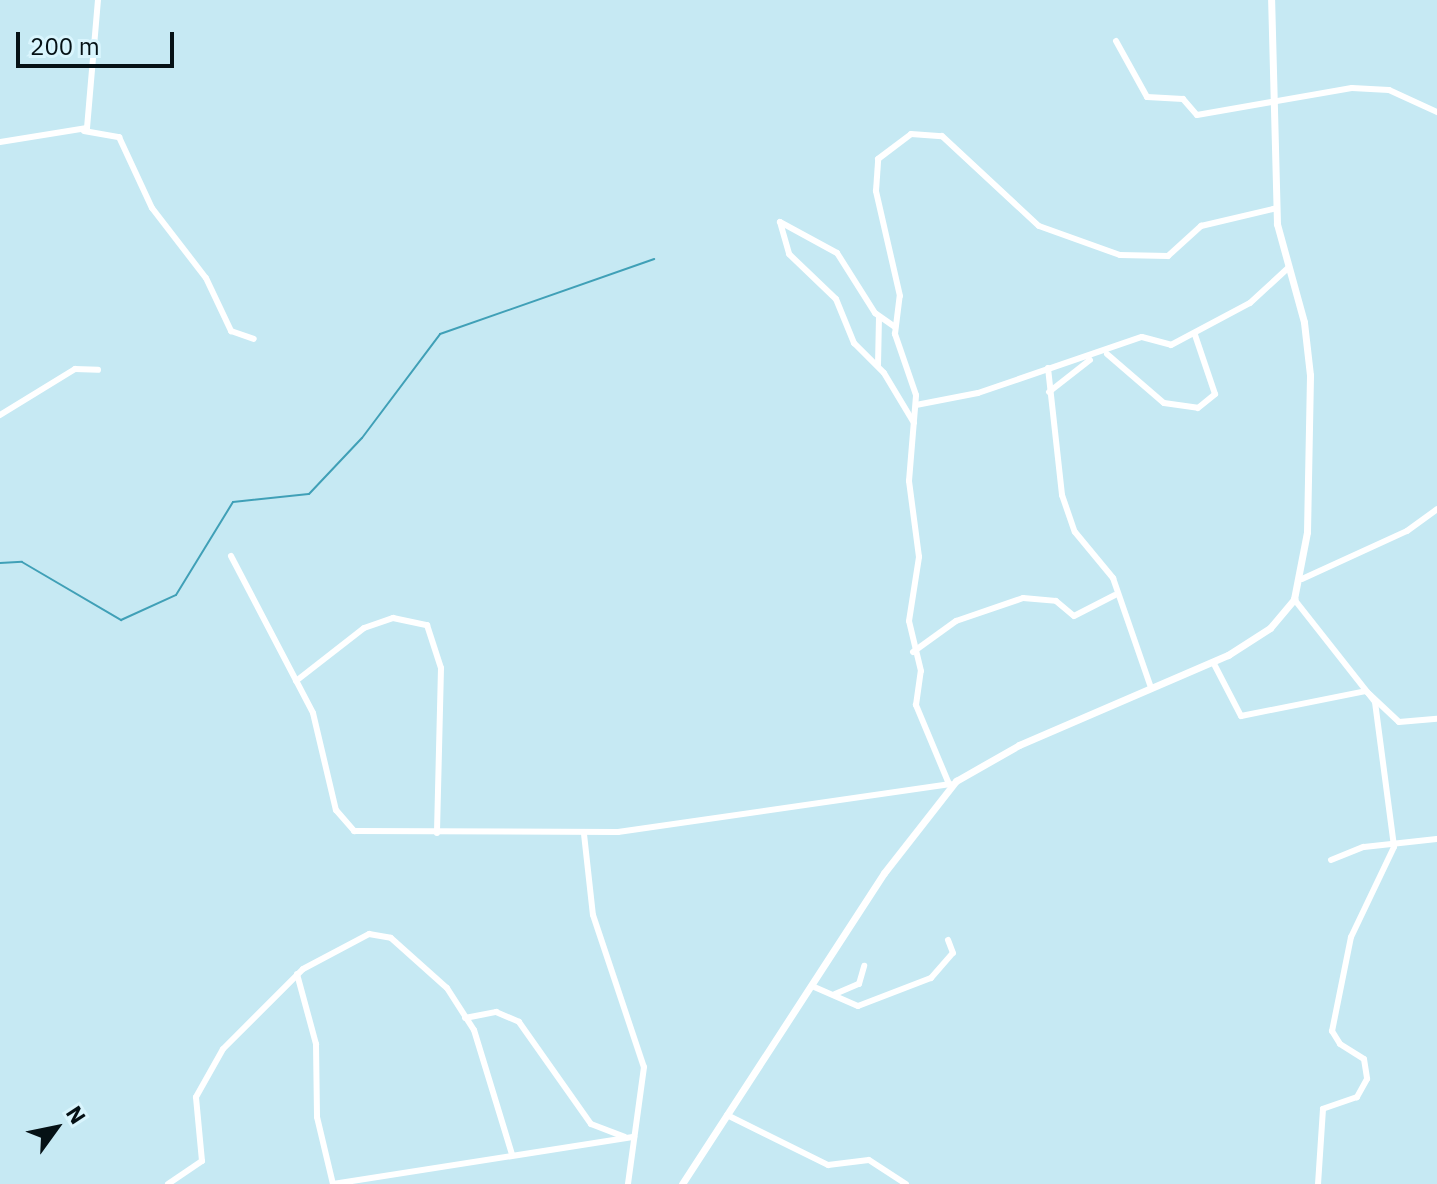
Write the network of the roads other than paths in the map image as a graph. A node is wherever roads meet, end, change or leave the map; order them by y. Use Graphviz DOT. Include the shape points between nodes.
graph roads {
  1 [pos="98,0"];
  2 [pos="1271,0"];
  3 [pos="1116,41"];
  4 [pos="1273,99"];
  5 [pos="1437,112"];
  6 [pos="84,131"];
  7 [pos="0,142"];
  8 [pos="1277,208"];
  9 [pos="1288,268"];
  10 [pos="878,315"];
  11 [pos="895,327"];
  12 [pos="1195,335"];
  13 [pos="254,339"];
  14 [pos="1107,354"];
  15 [pos="1092,358"];
  16 [pos="878,367"];
  17 [pos="1048,368"];
  18 [pos="98,370"];
  19 [pos="1049,392"];
  20 [pos="916,405"];
  21 [pos="0,415"];
  22 [pos="915,426"];
  23 [pos="1437,509"];
  24 [pos="231,556"];
  25 [pos="1302,579"];
  26 [pos="1115,595"];
  27 [pos="1294,599"];
  28 [pos="913,652"];
  29 [pos="1213,662"];
  30 [pos="296,681"];
  31 [pos="1151,688"];
  32 [pos="1366,691"];
  33 [pos="1437,719"];
  34 [pos="952,783"];
  35 [pos="437,833"];
  36 [pos="584,834"];
  37 [pos="1437,839"];
  38 [pos="1394,847"];
  39 [pos="1331,860"];
  40 [pos="948,940"];
  41 [pos="864,966"];
  42 [pos="297,974"];
  43 [pos="812,986"];
  44 [pos="835,994"];
  45 [pos="465,1018"];
  46 [pos="727,1115"];
  47 [pos="625,1137"];
  48 [pos="634,1137"];
  49 [pos="512,1154"];
  50 [pos="168,1184"];
  51 [pos="333,1184"];
  52 [pos="628,1184"];
  53 [pos="682,1184"];
  54 [pos="910,1184"];
  55 [pos="1318,1184"];
  1 -- 6 [label="street"];
  2 -- 4 [label="street"];
  3 -- 4 [label="street" via="1149,98 1183,99 1197,115"];
  4 -- 5 [label="street" via="1381,89"];
  4 -- 8 [label="street"];
  6 -- 7 [label="street"];
  6 -- 13 [label="street" via="119,137 152,208 206,278 231,331"];
  8 -- 9 [label="street"];
  8 -- 11 [label="street" via="1201,226 1168,256 1120,255 1060,239 947,139 911,134 875,165 898,270"];
  9 -- 12 [label="street" via="1250,303"];
  9 -- 25 [label="street" via="1310,375"];
  10 -- 11 [label="street"];
  10 -- 16 [label="street" via="884,344"];
  10 -- 16 [label="street" via="837,253 780,222 789,254 836,299 854,343"];
  11 -- 20 [label="street"];
  12 -- 14 [label="street" via="1164,347 1142,337"];
  12 -- 14 [label="street" via="1215,394 1186,410 1144,388"];
  14 -- 15 [label="street"];
  15 -- 17 [label="street"];
  15 -- 19 [label="street"];
  16 -- 22 [label="street"];
  17 -- 19 [label="street"];
  17 -- 20 [label="street"];
  18 -- 21 [label="street" via="75,369"];
  19 -- 26 [label="street" via="1062,495 1075,532 1113,578"];
  20 -- 22 [label="street"];
  22 -- 28 [label="street"];
  23 -- 25 [label="street" via="1407,531"];
  24 -- 30 [label="street"];
  25 -- 27 [label="street"];
  26 -- 28 [label="street" via="1069,617 1056,601 1023,598 956,621"];
  26 -- 31 [label="street"];
  27 -- 29 [label="street" via="1270,628"];
  27 -- 32 [label="street"];
  28 -- 34 [label="street" via="921,671 917,716"];
  29 -- 31 [label="street"];
  29 -- 32 [label="street" via="1241,716"];
  30 -- 35 [label="street" via="316,721 344,825"];
  30 -- 35 [label="street" via="364,628 393,618 427,625 441,668"];
  31 -- 34 [label="street" via="1019,745"];
  32 -- 33 [label="street" via="1379,696 1399,722"];
  32 -- 38 [label="street" via="1383,733"];
  34 -- 36 [label="street"];
  34 -- 43 [label="street" via="918,824"];
  35 -- 36 [label="street"];
  36 -- 48 [label="street" via="593,915 643,1055"];
  37 -- 38 [label="street"];
  38 -- 39 [label="street" via="1364,847"];
  38 -- 55 [label="street" via="1351,937 1332,1031 1364,1059 1367,1079 1357,1097 1323,1109"];
  40 -- 44 [label="street" via="953,953 929,979 854,1007"];
  41 -- 44 [label="street" via="859,984"];
  42 -- 45 [label="street" via="362,936 380,934 443,983"];
  42 -- 50 [label="street" via="219,1055 196,1097 202,1161"];
  42 -- 51 [label="street" via="316,1044 317,1117"];
  43 -- 44 [label="street"];
  43 -- 46 [label="street"];
  45 -- 47 [label="street" via="496,1012 519,1022 591,1124"];
  45 -- 49 [label="street"];
  46 -- 53 [label="street"];
  46 -- 54 [label="street" via="828,1165 869,1160"];
  47 -- 48 [label="street"];
  47 -- 49 [label="street"];
  48 -- 52 [label="street"];
  49 -- 51 [label="street"];
}
